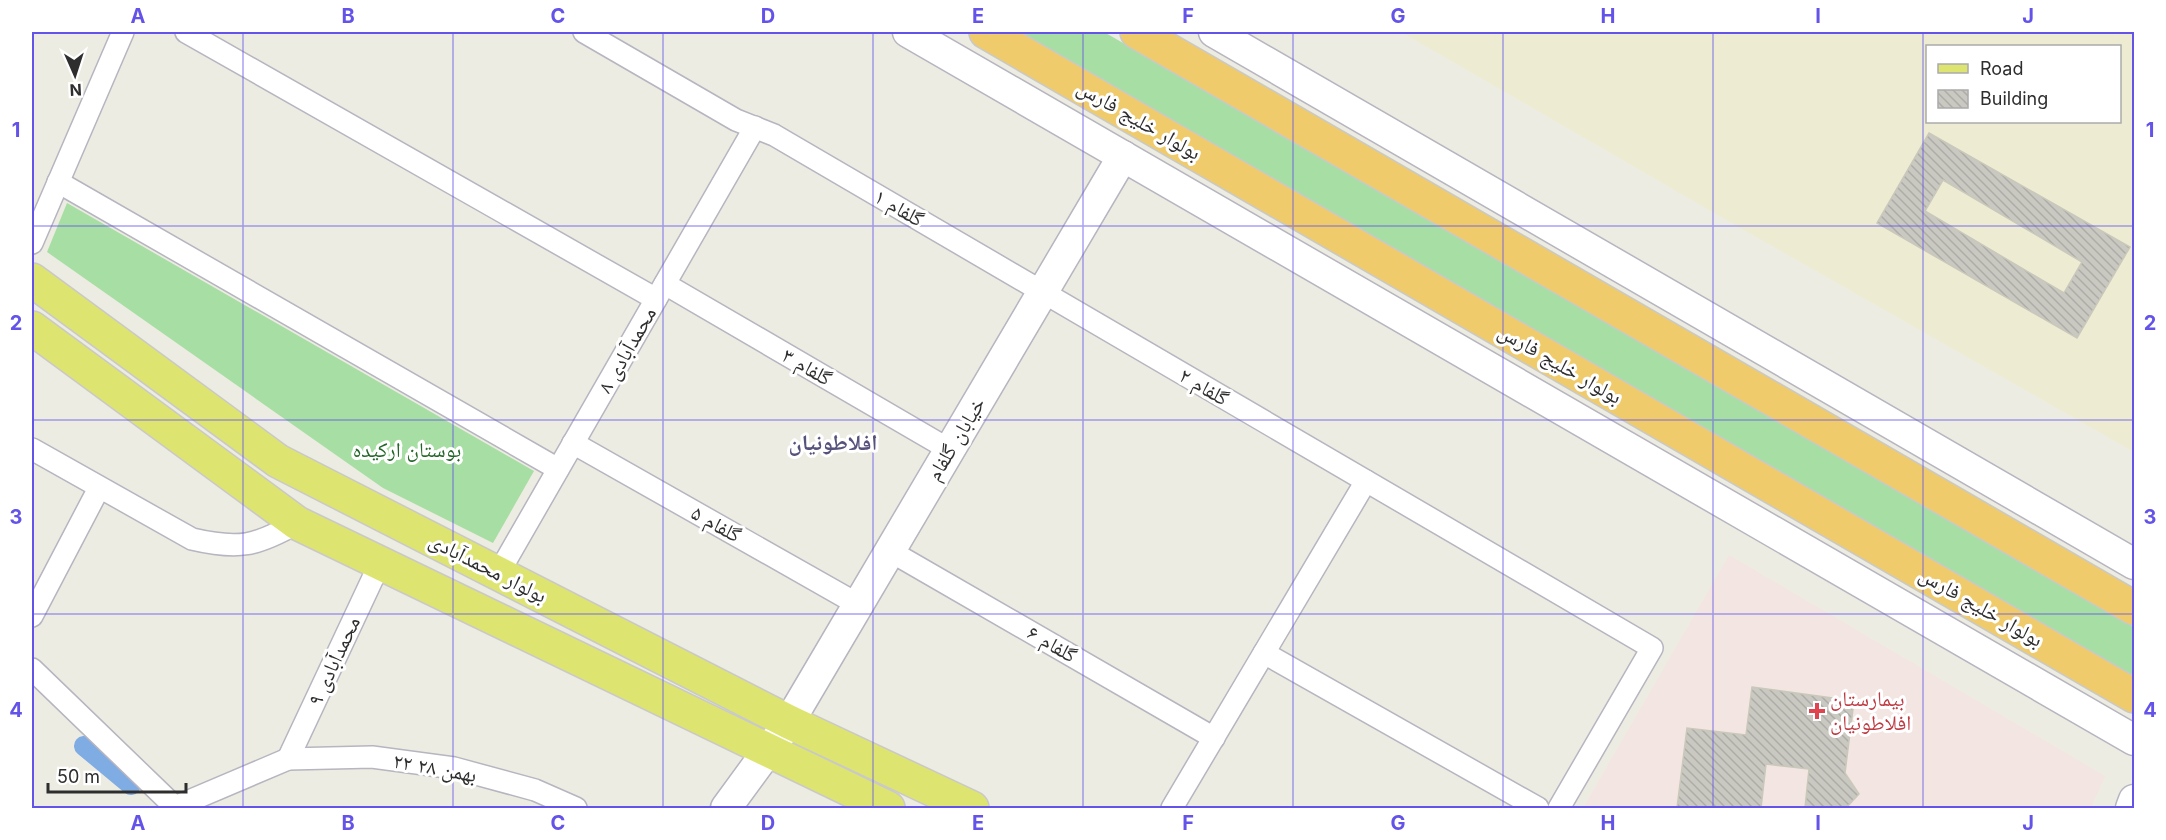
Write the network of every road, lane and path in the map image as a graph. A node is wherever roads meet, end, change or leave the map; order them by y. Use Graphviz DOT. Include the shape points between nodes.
graph roads {
  1 [pos="123,32"];
  2 [pos="186,32"];
  3 [pos="584,32"];
  4 [pos="908,32"];
  5 [pos="986,32"];
  6 [pos="1137,32"];
  7 [pos="1214,32"];
  8 [pos="754,127"];
  9 [pos="1124,156"];
  10 [pos="58,182"];
  11 [pos="32,243"];
  12 [pos="32,280"];
  13 [pos="660,292"];
  14 [pos="1043,292"];
  15 [pos="32,328"];
  16 [pos="573,443"];
  17 [pos="32,449"];
  18 [pos="950,450"];
  19 [pos="558,469"];
  20 [pos="1366,481"];
  21 [pos="99,488"];
  22 [pos="297,523"];
  23 [pos="890,551"];
  24 [pos="380,562"];
  25 [pos="2134,564"];
  26 [pos="498,573"];
  27 [pos="859,604"];
  28 [pos="2134,608"];
  29 [pos="32,616"];
  30 [pos="2003,620"];
  31 [pos="1264,653"];
  32 [pos="1984,653"];
  33 [pos="32,669"];
  34 [pos="2134,696"];
  35 [pos="789,722"];
  36 [pos="1214,738"];
  37 [pos="2134,740"];
  38 [pos="770,751"];
  39 [pos="288,759"];
  40 [pos="2134,800"];
  41 [pos="175,808"];
  42 [pos="576,808"];
  43 [pos="726,808"];
  44 [pos="888,808"];
  45 [pos="972,808"];
  46 [pos="1172,808"];
  47 [pos="1538,808"];
  48 [pos="1559,808"];
  49 [pos="2131,808"];
  1 -- 10 [label="street"];
  2 -- 13 [label="street, گلفام ۳"];
  3 -- 8 [label="street, گلفام ۱"];
  4 -- 9 [label="street"];
  5 -- 30 [label="highway, بولوار خلیج فارس"];
  6 -- 28 [label="highway"];
  7 -- 25 [label="street"];
  8 -- 13 [label="street, محمدآبادی ۸"];
  8 -- 14 [label="street, گلفام ۱"];
  9 -- 14 [label="street, خیابان گلفام"];
  9 -- 32 [label="street"];
  10 -- 11 [label="street"];
  10 -- 19 [label="street"];
  12 -- 26 [label="main road, بولوار محمدآبادی" via="278,461"];
  13 -- 16 [label="street, محمدآبادی ۸"];
  13 -- 18 [label="street, گلفام ۳"];
  14 -- 18 [label="street, خیابان گلفام"];
  14 -- 20 [label="street, گلفام ۲"];
  15 -- 22 [label="main road, بولوار محمدآبادی"];
  16 -- 19 [label="street, محمدآبادی ۸"];
  16 -- 27 [label="street, گلفام ۵"];
  17 -- 21 [label="street"];
  18 -- 23 [label="street, خیابان گلفام"];
  19 -- 26 [label="street, محمدآبادی ۸"];
  20 -- 31 [label="street"];
  20 -- 48 [label="street, گلفام ۲" via="1652,648"];
  21 -- 22 [label="street" via="192,539 218,545 268,539"];
  21 -- 29 [label="street"];
  22 -- 24 [label="main road, بولوار محمدآبادی"];
  23 -- 27 [label="street, خیابان گلفام"];
  23 -- 36 [label="street, گلفام ۶"];
  24 -- 38 [label="main road, بولوار محمدآبادی"];
  24 -- 39 [label="street, محمدآبادی ۹"];
  26 -- 35 [label="main road, بولوار محمدآبادی"];
  27 -- 35 [label="street, خیابان گلفام"];
  30 -- 32 [label="street"];
  30 -- 34 [label="highway, بولوار خلیج فارس"];
  31 -- 36 [label="street"];
  31 -- 47 [label="street"];
  32 -- 37 [label="street"];
  33 -- 41 [label="street"];
  35 -- 38 [label="street, خیابان گلفام"];
  35 -- 45 [label="main road, بولوار محمدآبادی"];
  36 -- 46 [label="street"];
  38 -- 43 [label="street, خیابان گلفام"];
  38 -- 44 [label="main road, بولوار محمدآبادی"];
  39 -- 41 [label="street"];
  39 -- 42 [label="street, ۲۲ بهمن ۲۸" via="372,757 454,768 535,790"];
  40 -- 49 [label="street"];
}
